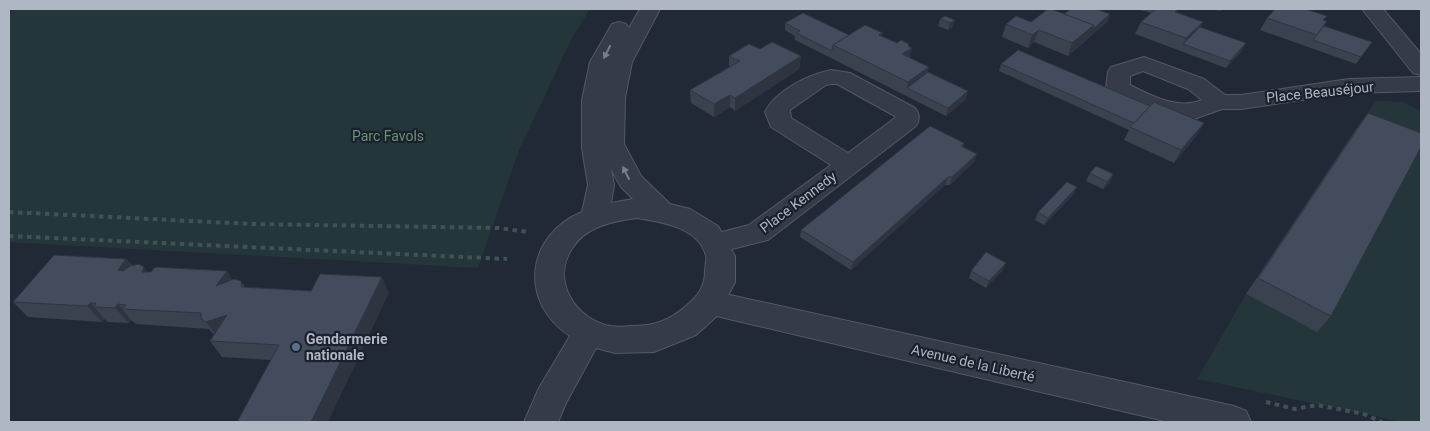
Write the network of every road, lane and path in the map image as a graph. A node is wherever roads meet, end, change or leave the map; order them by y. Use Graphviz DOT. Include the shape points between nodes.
graph roads {
  1 [pos="629,9"];
  2 [pos="650,9"];
  3 [pos="1372,9"];
  4 [pos="1421,68"];
  5 [pos="1421,84"];
  6 [pos="1219,102"];
  7 [pos="849,164"];
  8 [pos="659,209"];
  9 [pos="9,212"];
  10 [pos="595,217"];
  11 [pos="9,236"];
  12 [pos="561,242"];
  13 [pos="716,243"];
  14 [pos="508,259"];
  15 [pos="712,303"];
  16 [pos="589,332"];
  17 [pos="541,422"];
  18 [pos="1234,422"];
  1 -- 10 [label="street, one-way" via="602,62 594,100 594,148 601,185"];
  8 -- 2 [label="street, one-way" via="630,181 612,144 613,98 622,62"];
  3 -- 4 [label="street"];
  5 -- 6 [label="street, Place Beauséjour" via="1349,86 1241,102"];
  7 -- 7 [label="street, Place Kennedy" via="907,120 907,113 842,78 818,80 780,106 777,112 780,122"];
  7 -- 13 [label="street, Place Kennedy" via="758,233"];
  8 -- 10 [label="street" via="630,208"];
  8 -- 13 [label="street" via="682,215 702,227"];
  9 -- 12 [label="path" via="252,224 499,228 525,231"];
  10 -- 12 [label="street" via="577,226"];
  11 -- 14 [label="path"];
  12 -- 16 [label="street" via="550,265 548,284 554,303 568,320"];
  13 -- 15 [label="street" via="723,262 721,282"];
  15 -- 16 [label="street" via="694,320 671,333 643,340 614,340"];
  15 -- 18 [label="street, Avenue de la Liberté"];
  16 -- 17 [label="street"];
}
